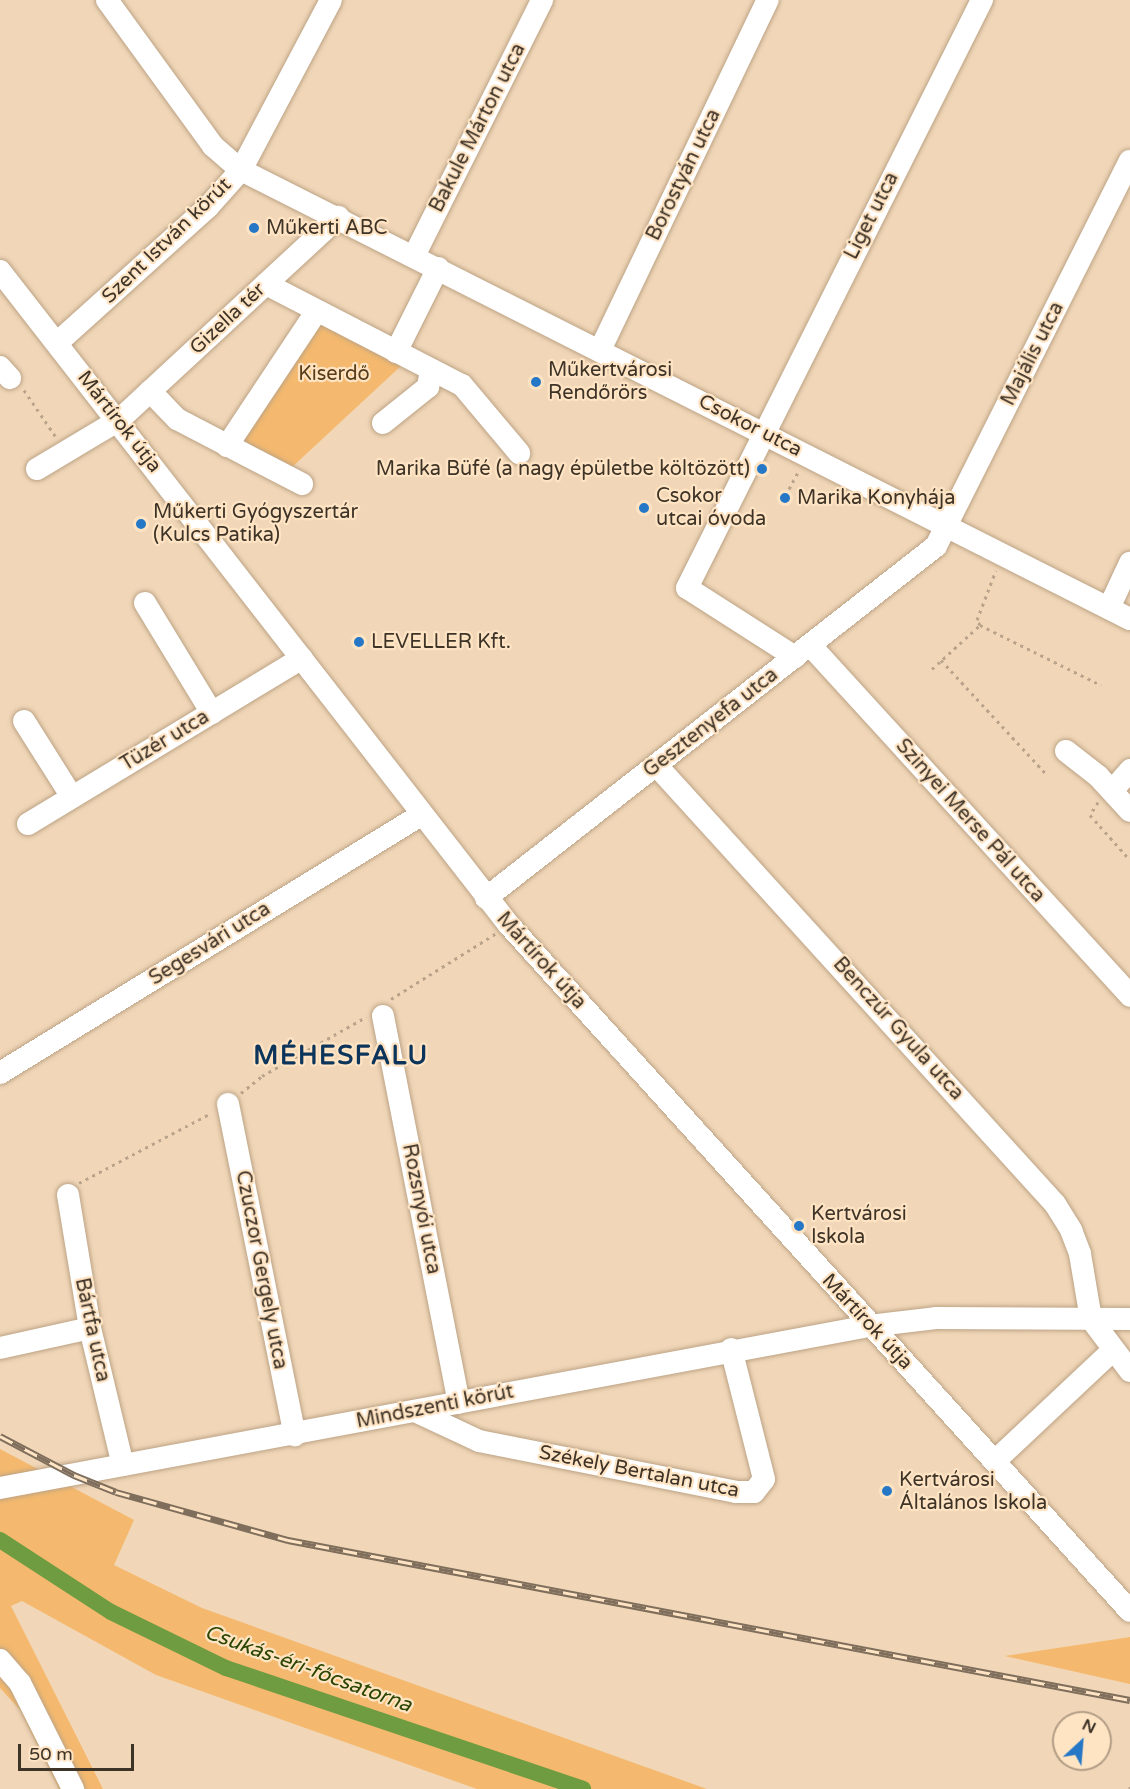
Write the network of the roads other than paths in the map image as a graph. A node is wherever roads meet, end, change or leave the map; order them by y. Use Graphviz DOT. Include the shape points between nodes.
graph roads {
  1 [pos="107,0"];
  2 [pos="331,0"];
  3 [pos="542,0"];
  4 [pos="768,0"];
  5 [pos="982,0"];
  6 [pos="1130,161"];
  7 [pos="241,170"];
  8 [pos="338,217"];
  9 [pos="414,256"];
  10 [pos="438,268"];
  11 [pos="0,270"];
  12 [pos="266,284"];
  13 [pos="316,312"];
  14 [pos="57,344"];
  15 [pos="600,350"];
  16 [pos="396,352"];
  17 [pos="431,370"];
  18 [pos="150,391"];
  19 [pos="119,420"];
  20 [pos="383,423"];
  21 [pos="763,433"];
  22 [pos="227,446"];
  23 [pos="519,453"];
  24 [pos="38,469"];
  25 [pos="302,484"];
  26 [pos="941,536"];
  27 [pos="1130,563"];
  28 [pos="144,603"];
  29 [pos="1108,608"];
  30 [pos="1130,619"];
  31 [pos="802,651"];
  32 [pos="302,658"];
  33 [pos="212,712"];
  34 [pos="24,721"];
  35 [pos="1066,751"];
  36 [pos="657,766"];
  37 [pos="1130,770"];
  38 [pos="1112,791"];
  39 [pos="72,797"];
  40 [pos="1130,811"];
  41 [pos="421,815"];
  42 [pos="28,824"];
  43 [pos="486,898"];
  44 [pos="1130,996"];
  45 [pos="383,1016"];
  46 [pos="0,1073"];
  47 [pos="228,1104"];
  48 [pos="68,1195"];
  49 [pos="1091,1319"];
  50 [pos="1130,1319"];
  51 [pos="869,1326"];
  52 [pos="90,1328"];
  53 [pos="0,1348"];
  54 [pos="731,1349"];
  55 [pos="1112,1351"];
  56 [pos="1130,1371"];
  57 [pos="459,1403"];
  58 [pos="416,1411"];
  59 [pos="295,1435"];
  60 [pos="995,1461"];
  61 [pos="123,1465"];
  62 [pos="0,1488"];
  63 [pos="1130,1611"];
  64 [pos="0,1660"];
  65 [pos="73,1789"];
  1 -- 7 [label="street, Csokor utca" via="213,146"];
  2 -- 7 [label="street, Szent István körút"];
  3 -- 9 [label="street, Bakule Márton utca"];
  4 -- 15 [label="street, Borostyán utca"];
  5 -- 21 [label="street, Liget utca"];
  6 -- 26 [label="street, Majális utca"];
  7 -- 8 [label="street, Csokor utca"];
  7 -- 14 [label="street, Szent István körút" via="208,207"];
  8 -- 9 [label="street, Csokor utca"];
  8 -- 12 [label="street, Gizella tér"];
  9 -- 10 [label="street, Csokor utca"];
  10 -- 15 [label="street, Csokor utca"];
  10 -- 16 [label="street"];
  11 -- 14 [label="street, Mártírok útja"];
  12 -- 13 [label="street"];
  12 -- 18 [label="street, Gizella tér"];
  13 -- 16 [label="street"];
  13 -- 22 [label="street"];
  14 -- 19 [label="street, Mártírok útja"];
  15 -- 21 [label="street, Csokor utca"];
  16 -- 17 [label="street"];
  17 -- 20 [label="street" via="428,387"];
  17 -- 23 [label="street" via="462,385"];
  18 -- 19 [label="street, Gizella tér"];
  18 -- 22 [label="street" via="177,419"];
  19 -- 24 [label="street, Gizella tér"];
  19 -- 32 [label="street, Mártírok útja"];
  21 -- 26 [label="street, Csokor utca"];
  21 -- 31 [label="street, Liget utca" via="687,588"];
  22 -- 25 [label="street"];
  26 -- 29 [label="street, Csokor utca" via="1002,555"];
  26 -- 31 [label="street, Gesztenyefa utca"];
  27 -- 29 [label="street"];
  28 -- 33 [label="street"];
  29 -- 30 [label="street, Csokor utca"];
  31 -- 36 [label="street, Gesztenyefa utca"];
  31 -- 44 [label="street, Szinyei Merse Pál utca"];
  32 -- 33 [label="street, Tüzér utca"];
  32 -- 41 [label="street, Mártírok útja"];
  33 -- 39 [label="street, Tüzér utca"];
  34 -- 39 [label="street"];
  35 -- 38 [label="street"];
  36 -- 43 [label="street, Gesztenyefa utca"];
  36 -- 49 [label="street, Benczúr Gyula utca" via="1054,1203 1080,1254"];
  37 -- 38 [label="street"];
  38 -- 40 [label="street"];
  39 -- 42 [label="street, Tüzér utca"];
  41 -- 43 [label="street, Mártírok útja"];
  41 -- 46 [label="street, Segesvári utca"];
  43 -- 51 [label="street, Mártírok útja"];
  45 -- 57 [label="street, Rozsnyói utca"];
  47 -- 59 [label="street, Czuczor Gergely utca"];
  48 -- 52 [label="street, Bártfa utca"];
  49 -- 50 [label="street, Mindszenti körút"];
  49 -- 51 [label="street, Mindszenti körút" via="936,1318"];
  49 -- 55 [label="street"];
  51 -- 54 [label="street, Mindszenti körút"];
  51 -- 60 [label="street, Mártírok útja"];
  52 -- 53 [label="street"];
  52 -- 61 [label="street, Bártfa utca"];
  54 -- 57 [label="street, Mindszenti körút"];
  54 -- 58 [label="street, Székely Bertalan utca" via="764,1479 754,1492 736,1492 478,1441"];
  55 -- 56 [label="street"];
  55 -- 60 [label="street"];
  57 -- 58 [label="street, Mindszenti körút"];
  58 -- 59 [label="street, Mindszenti körút"];
  59 -- 61 [label="street, Mindszenti körút"];
  60 -- 63 [label="street, Mártírok útja"];
  61 -- 62 [label="street, Mindszenti körút"];
  64 -- 65 [label="street" via="20,1683"];
}
